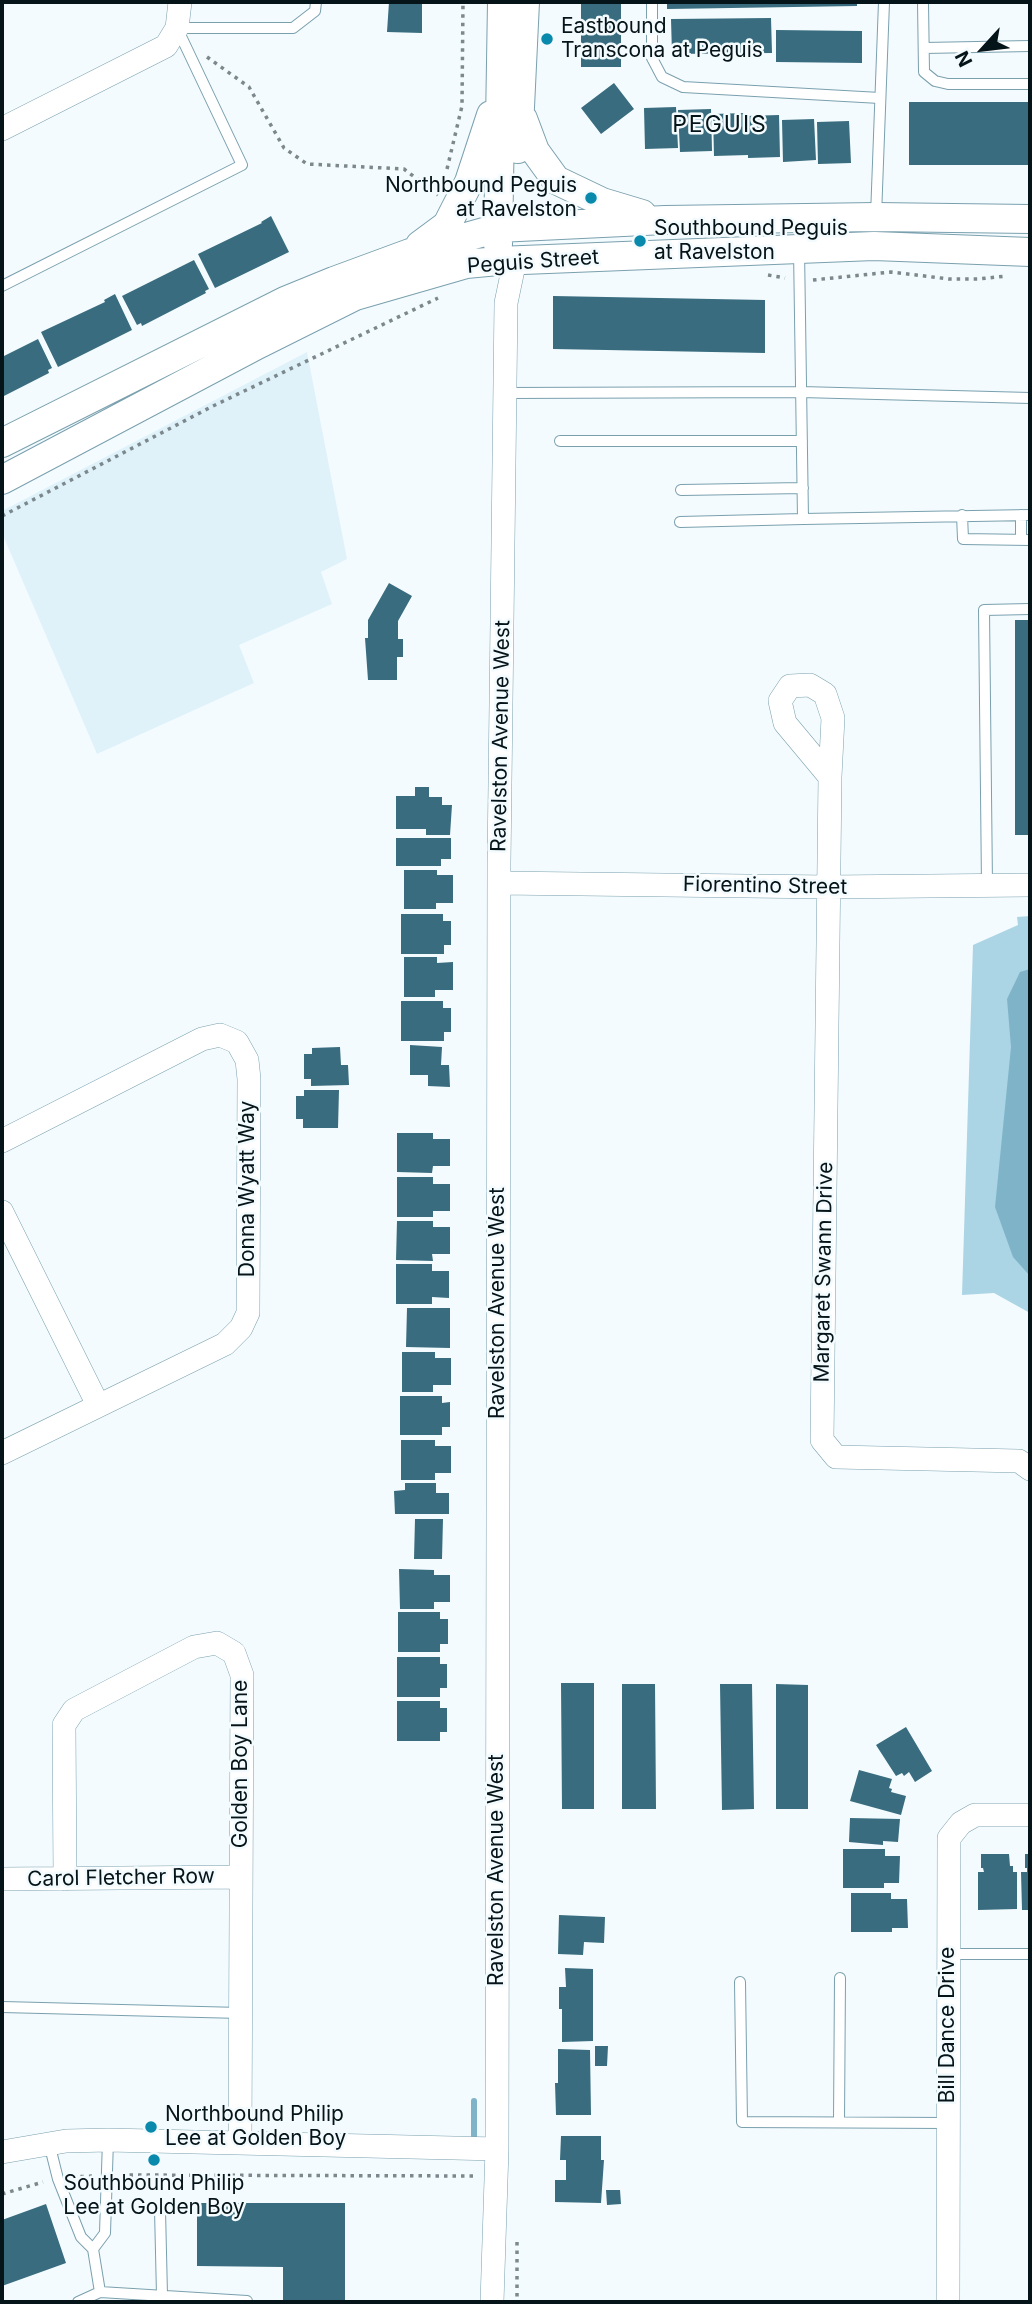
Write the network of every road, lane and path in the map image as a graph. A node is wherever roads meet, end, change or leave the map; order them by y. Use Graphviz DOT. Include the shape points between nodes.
graph roads {
  1 [pos="180,2"];
  2 [pos="316,2"];
  3 [pos="464,2"];
  4 [pos="502,2"];
  5 [pos="525,2"];
  6 [pos="652,2"];
  7 [pos="884,2"];
  8 [pos="923,2"];
  9 [pos="177,28"];
  10 [pos="1030,46"];
  11 [pos="924,48"];
  12 [pos="201,52"];
  13 [pos="1030,84"];
  14 [pos="500,86"];
  15 [pos="880,98"];
  16 [pos="520,110"];
  17 [pos="2,128"];
  18 [pos="446,171"];
  19 [pos="443,184"];
  20 [pos="1030,219"];
  21 [pos="665,220"];
  22 [pos="507,227"];
  23 [pos="875,232"];
  24 [pos="799,249"];
  25 [pos="1030,251"];
  26 [pos="410,253"];
  27 [pos="507,261"];
  28 [pos="2,286"];
  29 [pos="445,295"];
  30 [pos="801,392"];
  31 [pos="505,393"];
  32 [pos="1030,398"];
  33 [pos="560,441"];
  34 [pos="802,442"];
  35 [pos="12,456"];
  36 [pos="803,488"];
  37 [pos="681,490"];
  38 [pos="962,515"];
  39 [pos="1026,515"];
  40 [pos="2,516"];
  41 [pos="803,519"];
  42 [pos="680,522"];
  43 [pos="1026,540"];
  44 [pos="1030,610"];
  45 [pos="830,777"];
  46 [pos="499,883"];
  47 [pos="987,885"];
  48 [pos="1030,885"];
  49 [pos="829,887"];
  50 [pos="2,1141"];
  51 [pos="2,1212"];
  52 [pos="98,1405"];
  53 [pos="2,1453"];
  54 [pos="1030,1469"];
  55 [pos="1030,1815"];
  56 [pos="241,1877"];
  57 [pos="65,1878"];
  58 [pos="2,1879"];
  59 [pos="949,1954"];
  60 [pos="1030,1954"];
  61 [pos="840,1978"];
  62 [pos="740,1982"];
  63 [pos="2,2007"];
  64 [pos="241,2013"];
  65 [pos="839,2122"];
  66 [pos="947,2123"];
  67 [pos="108,2140"];
  68 [pos="49,2143"];
  69 [pos="240,2143"];
  70 [pos="497,2149"];
  71 [pos="2,2152"];
  72 [pos="106,2175"];
  73 [pos="496,2176"];
  74 [pos="58,2179"];
  75 [pos="2,2194"];
  76 [pos="160,2210"];
  77 [pos="517,2239"];
  78 [pos="93,2249"];
  79 [pos="100,2292"];
  80 [pos="162,2295"];
  81 [pos="78,2302"];
  82 [pos="247,2302"];
  83 [pos="492,2302"];
  84 [pos="517,2302"];
  85 [pos="948,2302"];
  1 -- 9 [label="street"];
  2 -- 9 [label="lane" via="316,10 293,28"];
  3 -- 18 [label="path" via="463,106"];
  4 -- 14 [label="street"];
  5 -- 16 [label="street"];
  6 -- 15 [label="lane" via="652,58 662,76 684,87"];
  7 -- 15 [label="lane"];
  8 -- 11 [label="lane"];
  9 -- 17 [label="street" via="166,46 154,53"];
  9 -- 28 [label="lane" via="242,165"];
  10 -- 11 [label="lane"];
  11 -- 13 [label="lane" via="924,72 935,81"];
  12 -- 19 [label="path" via="249,87 284,148 307,164 404,169 440,197"];
  14 -- 22 [label="street"];
  14 -- 26 [label="street" via="469,183 447,225"];
  15 -- 23 [label="lane"];
  16 -- 21 [label="street" via="535,150 556,180 602,202"];
  16 -- 22 [label="street"];
  20 -- 23 [label="street, Peguis Street"];
  21 -- 22 [label="street, Peguis Street"];
  21 -- 23 [label="street, Peguis Street"];
  22 -- 26 [label="street, Peguis Street"];
  22 -- 27 [label="street"];
  23 -- 24 [label="street, Peguis Street"];
  23 -- 25 [label="street, Peguis Street"];
  24 -- 27 [label="street, Peguis Street"];
  24 -- 30 [label="lane"];
  26 -- 35 [label="street, Peguis Street" via="285,301"];
  27 -- 31 [label="street, Ravelston Avenue West"];
  27 -- 35 [label="street, Peguis Street" via="466,264 355,296"];
  29 -- 40 [label="path" via="213,406"];
  30 -- 31 [label="lane"];
  30 -- 32 [label="lane"];
  30 -- 34 [label="lane"];
  31 -- 46 [label="street, Ravelston Avenue West"];
  33 -- 34 [label="lane"];
  34 -- 36 [label="lane"];
  36 -- 37 [label="lane"];
  36 -- 41 [label="lane"];
  38 -- 39 [label="lane"];
  38 -- 41 [label="lane"];
  38 -- 43 [label="lane" via="964,539"];
  39 -- 43 [label="lane"];
  41 -- 42 [label="lane"];
  44 -- 47 [label="lane" via="984,610"];
  45 -- 49 [label="street, Margaret Swann Drive"];
  46 -- 49 [label="street, Fiorentino Street"];
  46 -- 70 [label="street, Ravelston Avenue West"];
  47 -- 48 [label="street, Fiorentino Street"];
  47 -- 49 [label="street, Fiorentino Street"];
  49 -- 54 [label="street, Margaret Swann Drive" via="822,1440 836,1457 1019,1461"];
  50 -- 52 [label="street, Donna Wyatt Way" via="202,1039 220,1035 237,1042 247,1060 247,1313 241,1328 225,1344"];
  51 -- 52 [label="street"];
  52 -- 53 [label="street, Donna Wyatt Way"];
  55 -- 59 [label="street, Bill Dance Drive" via="975,1815 948,1838"];
  56 -- 57 [label="street, Carol Fletcher Row"];
  56 -- 57 [label="street, Golden Boy Lane" via="242,1675 234,1653 218,1643 194,1647 74,1710 64,1725"];
  56 -- 64 [label="street, Golden Boy Lane"];
  57 -- 58 [label="street, Carol Fletcher Row"];
  59 -- 60 [label="lane"];
  59 -- 66 [label="street, Bill Dance Drive"];
  61 -- 65 [label="lane"];
  62 -- 65 [label="lane" via="741,2122"];
  63 -- 64 [label="lane"];
  64 -- 69 [label="street, Golden Boy Lane"];
  65 -- 66 [label="lane"];
  66 -- 85 [label="street, Bill Dance Drive"];
  67 -- 68 [label="street"];
  67 -- 69 [label="street"];
  67 -- 72 [label="lane"];
  68 -- 71 [label="street"];
  68 -- 74 [label="lane"];
  69 -- 70 [label="street"];
  70 -- 73 [label="street, Ravelston Avenue West"];
  72 -- 73 [label="path"];
  72 -- 74 [label="path"];
  72 -- 78 [label="lane" via="105,2233"];
  73 -- 83 [label="street, Ravelston Avenue West"];
  74 -- 75 [label="path"];
  74 -- 78 [label="lane" via="81,2237"];
  76 -- 80 [label="lane"];
  77 -- 84 [label="path"];
  78 -- 79 [label="lane"];
  79 -- 80 [label="lane"];
  79 -- 81 [label="lane"];
  80 -- 82 [label="lane"];
}
